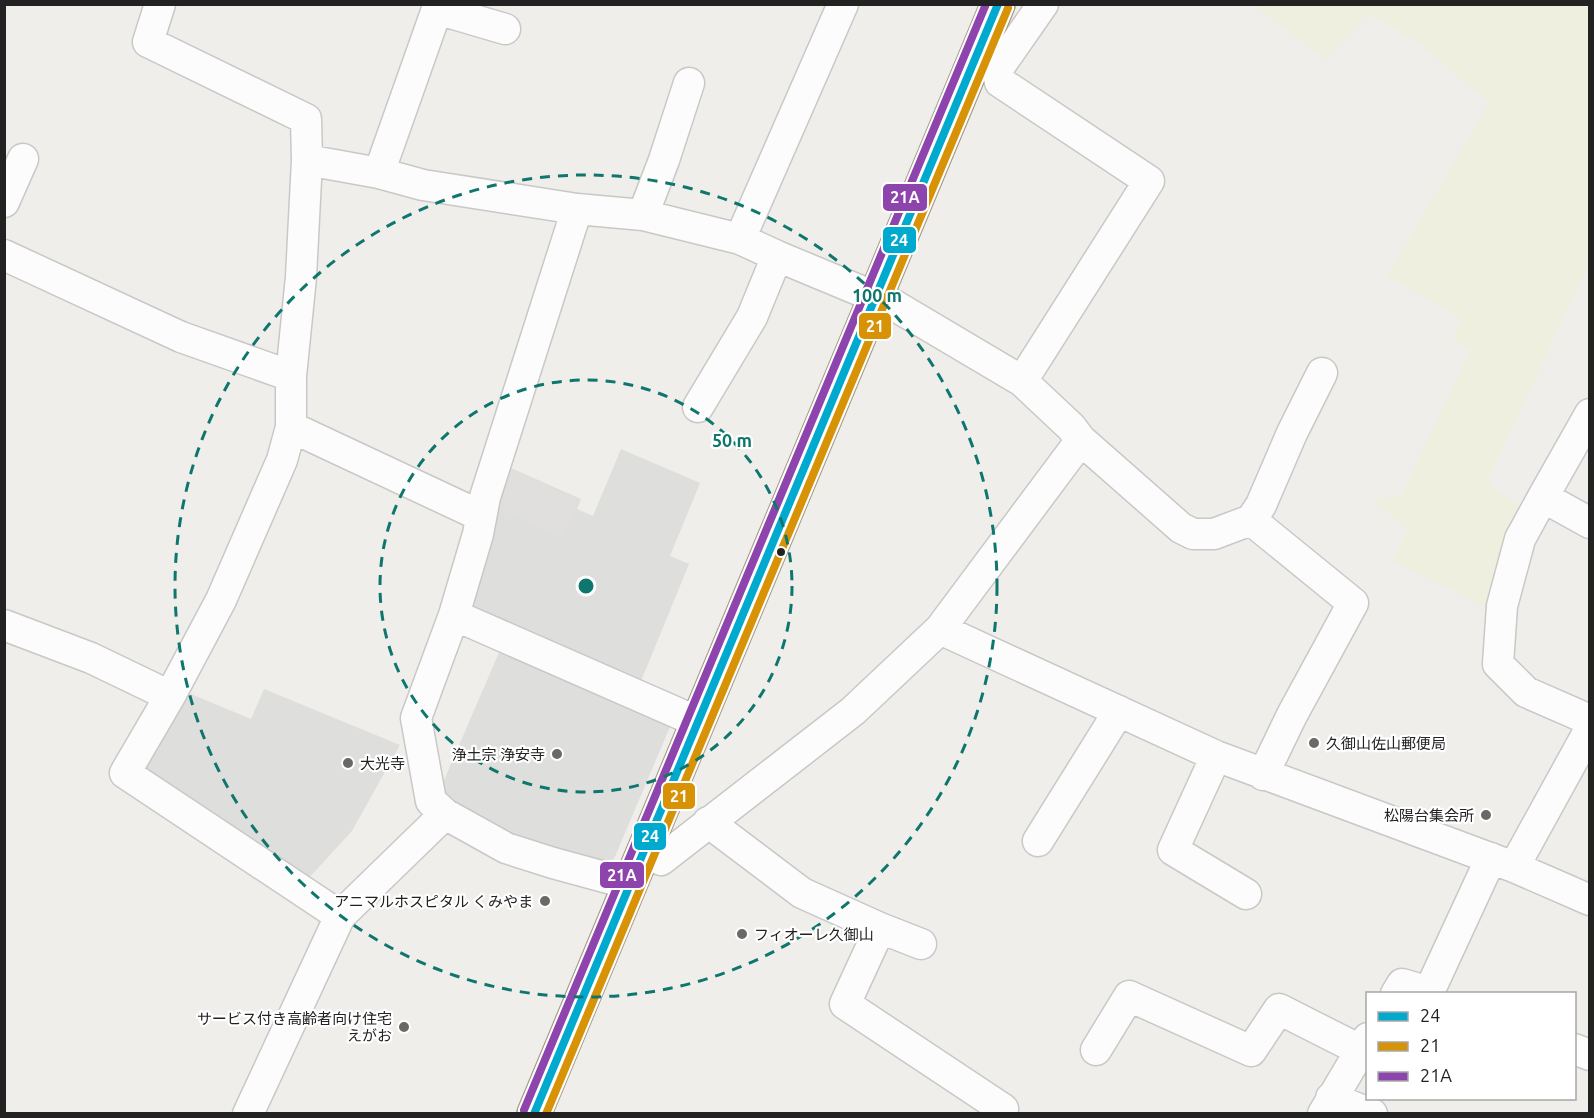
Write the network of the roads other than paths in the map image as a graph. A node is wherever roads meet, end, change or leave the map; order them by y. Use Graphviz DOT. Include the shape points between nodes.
graph roads {
  1 [pos="159,4"];
  2 [pos="843,4"];
  3 [pos="998,4"];
  4 [pos="1043,4"];
  5 [pos="505,29"];
  6 [pos="986,66"];
  7 [pos="689,83"];
  8 [pos="23,159"];
  9 [pos="307,160"];
  10 [pos="379,173"];
  11 [pos="4,202"];
  12 [pos="577,209"];
  13 [pos="643,215"];
  14 [pos="740,239"];
  15 [pos="4,255"];
  16 [pos="777,256"];
  17 [pos="876,297"];
  18 [pos="1322,373"];
  19 [pos="291,376"];
  20 [pos="1022,381"];
  21 [pos="698,407"];
  22 [pos="1590,414"];
  23 [pos="291,427"];
  24 [pos="1081,440"];
  25 [pos="1543,497"];
  26 [pos="481,516"];
  27 [pos="1251,520"];
  28 [pos="1590,523"];
  29 [pos="454,615"];
  30 [pos="4,625"];
  31 [pos="940,629"];
  32 [pos="170,696"];
  33 [pos="1119,711"];
  34 [pos="1590,720"];
  35 [pos="698,722"];
  36 [pos="1590,729"];
  37 [pos="1216,756"];
  38 [pos="1263,775"];
  39 [pos="445,814"];
  40 [pos="708,822"];
  41 [pos="1038,841"];
  42 [pos="644,853"];
  43 [pos="1503,863"];
  44 [pos="630,884"];
  45 [pos="1246,894"];
  46 [pos="1590,900"];
  47 [pos="340,916"];
  48 [pos="880,928"];
  49 [pos="921,944"];
  50 [pos="1397,992"];
  51 [pos="1428,992"];
  52 [pos="1432,992"];
  53 [pos="1364,1044"];
  54 [pos="1576,1049"];
  55 [pos="1096,1050"];
  56 [pos="1590,1055"];
  57 [pos="1327,1106"];
  58 [pos="1006,1112"];
  59 [pos="248,1113"];
  60 [pos="534,1113"];
  61 [pos="1371,1113"];
  1 -- 9 [label="street" via="148,42 306,119"];
  2 -- 14 [label="street"];
  3 -- 6 [label="main road"];
  4 -- 6 [label="street"];
  5 -- 10 [label="street" via="437,9"];
  6 -- 17 [label="main road"];
  6 -- 20 [label="street" via="1000,82 1149,181"];
  7 -- 13 [label="street"];
  8 -- 11 [label="street"];
  9 -- 10 [label="street"];
  9 -- 19 [label="street"];
  10 -- 12 [label="street" via="423,185"];
  12 -- 13 [label="street"];
  12 -- 26 [label="street"];
  13 -- 14 [label="street"];
  14 -- 16 [label="street"];
  15 -- 19 [label="street" via="181,337"];
  16 -- 17 [label="street"];
  16 -- 21 [label="street" via="752,316"];
  17 -- 20 [label="street"];
  17 -- 35 [label="main road"];
  18 -- 27 [label="street"];
  19 -- 23 [label="street"];
  20 -- 24 [label="street"];
  22 -- 25 [label="street"];
  23 -- 26 [label="street"];
  23 -- 32 [label="street" via="282,460 221,600"];
  24 -- 27 [label="street" via="1181,528 1193,534 1214,534"];
  24 -- 31 [label="street"];
  25 -- 28 [label="street"];
  25 -- 34 [label="street" via="1520,538 1502,606 1498,664 1526,692"];
  26 -- 29 [label="street"];
  27 -- 38 [label="street" via="1353,603"];
  29 -- 35 [label="street"];
  29 -- 39 [label="street" via="416,718 431,801"];
  30 -- 32 [label="street" via="91,658"];
  31 -- 33 [label="street"];
  31 -- 40 [label="street" via="853,711"];
  32 -- 47 [label="street" via="125,773"];
  33 -- 37 [label="street"];
  33 -- 41 [label="street"];
  35 -- 42 [label="main road"];
  36 -- 43 [label="street"];
  37 -- 38 [label="street"];
  37 -- 45 [label="street" via="1173,850"];
  38 -- 43 [label="street"];
  39 -- 44 [label="street" via="506,848"];
  39 -- 47 [label="street"];
  40 -- 42 [label="street" via="661,860"];
  40 -- 48 [label="street" via="802,893"];
  42 -- 44 [label="main road"];
  43 -- 46 [label="street"];
  43 -- 52 [label="street"];
  44 -- 60 [label="main road"];
  47 -- 59 [label="street"];
  48 -- 49 [label="street"];
  48 -- 58 [label="street" via="845,1004"];
  50 -- 51 [label="street" via="1402,984"];
  53 -- 55 [label="street" via="1279,1009 1251,1051 1129,996"];
  53 -- 57 [label="street"];
  54 -- 56 [label="street"];
  57 -- 61 [label="street"];
}
